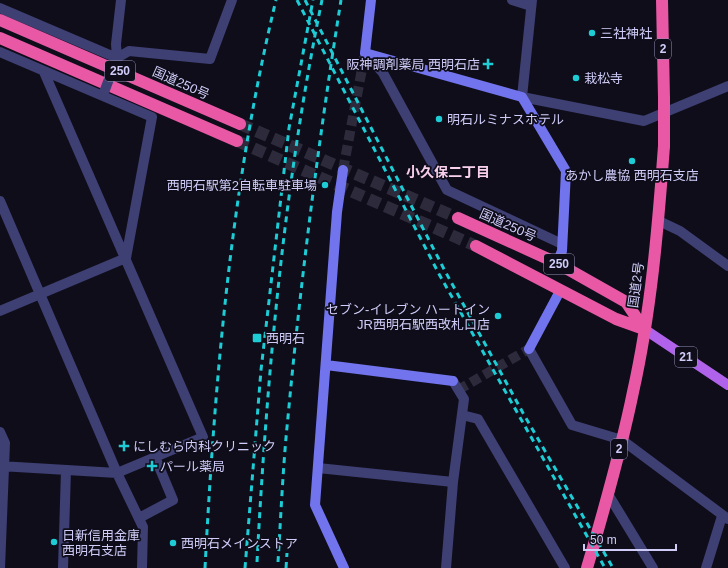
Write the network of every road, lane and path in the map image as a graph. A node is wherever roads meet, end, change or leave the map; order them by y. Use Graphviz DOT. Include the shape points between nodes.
graph roads {
  1 [pos="121,0"];
  2 [pos="232,0"];
  3 [pos="371,0"];
  4 [pos="512,0"];
  5 [pos="662,0"];
  6 [pos="532,3"];
  7 [pos="0,8"];
  8 [pos="0,20"];
  9 [pos="0,38"];
  10 [pos="0,52"];
  11 [pos="365,53"];
  12 [pos="117,58"];
  13 [pos="44,72"];
  14 [pos="728,86"];
  15 [pos="103,95"];
  16 [pos="522,97"];
  17 [pos="240,124"];
  18 [pos="237,141"];
  19 [pos="343,170"];
  20 [pos="0,202"];
  21 [pos="458,218"];
  22 [pos="658,221"];
  23 [pos="562,244"];
  24 [pos="476,246"];
  25 [pos="126,258"];
  26 [pos="557,263"];
  27 [pos="728,266"];
  28 [pos="560,291"];
  29 [pos="40,294"];
  30 [pos="0,311"];
  31 [pos="644,329"];
  32 [pos="326,365"];
  33 [pos="728,385"];
  34 [pos="462,415"];
  35 [pos="0,432"];
  36 [pos="622,440"];
  37 [pos="154,457"];
  38 [pos="2,466"];
  39 [pos="318,468"];
  40 [pos="66,470"];
  41 [pos="117,473"];
  42 [pos="453,482"];
  43 [pos="608,494"];
  44 [pos="725,517"];
  45 [pos="139,518"];
  46 [pos="0,568"];
  47 [pos="63,568"];
  48 [pos="142,568"];
  49 [pos="344,568"];
  50 [pos="446,568"];
  51 [pos="564,568"];
  52 [pos="587,568"];
  53 [pos="654,568"];
  54 [pos="706,568"];
  1 -- 12 [label="street"];
  2 -- 12 [label="street" via="210,59 130,51"];
  3 -- 11 [label="street"];
  4 -- 6 [label="street"];
  5 -- 22 [label="highway, 国道2号 / 2, bridge" via="664,146"];
  6 -- 16 [label="street"];
  7 -- 12 [label="street"];
  8 -- 17 [label="highway, 国道250号 / 250"];
  9 -- 18 [label="highway, 250"];
  10 -- 13 [label="street"];
  11 -- 16 [label="street"];
  11 -- 23 [label="street" via="383,73 447,190"];
  12 -- 15 [label="street, bridge"];
  13 -- 15 [label="street"];
  13 -- 25 [label="street"];
  14 -- 16 [label="street" via="644,121"];
  15 -- 25 [label="street" via="152,116"];
  16 -- 23 [label="street" via="566,171"];
  19 -- 32 [label="street" via="337,212"];
  20 -- 29 [label="street"];
  21 -- 26 [label="highway, 国道250号 / 250"];
  22 -- 27 [label="street" via="680,232"];
  22 -- 31 [label="highway, 国道2号 / 2"];
  23 -- 26 [label="street"];
  24 -- 28 [label="highway, 250"];
  25 -- 29 [label="street"];
  25 -- 37 [label="street" via="203,437"];
  26 -- 31 [label="highway, 国道250号 / 250" via="626,302"];
  28 -- 31 [label="highway, 250" via="616,319"];
  28 -- 36 [label="street" via="529,349 572,425"];
  29 -- 30 [label="street"];
  29 -- 41 [label="street"];
  31 -- 33 [label="main road, 21"];
  31 -- 36 [label="highway, 国道2号 / 2" via="634,392"];
  32 -- 34 [label="street" via="453,381 464,400"];
  32 -- 39 [label="street"];
  34 -- 42 [label="street"];
  34 -- 51 [label="street" via="478,419"];
  35 -- 38 [label="street" via="5,443"];
  36 -- 43 [label="highway, 国道2号 / 2"];
  36 -- 44 [label="street"];
  37 -- 41 [label="street"];
  37 -- 45 [label="street" via="173,500"];
  38 -- 40 [label="street"];
  38 -- 46 [label="street"];
  39 -- 42 [label="street"];
  39 -- 49 [label="street" via="315,505"];
  40 -- 41 [label="street"];
  40 -- 47 [label="street"];
  41 -- 45 [label="street"];
  42 -- 50 [label="street"];
  43 -- 52 [label="highway, 国道2号 / 2"];
  43 -- 53 [label="street"];
  44 -- 54 [label="street"];
  45 -- 48 [label="street" via="143,527"];
}
